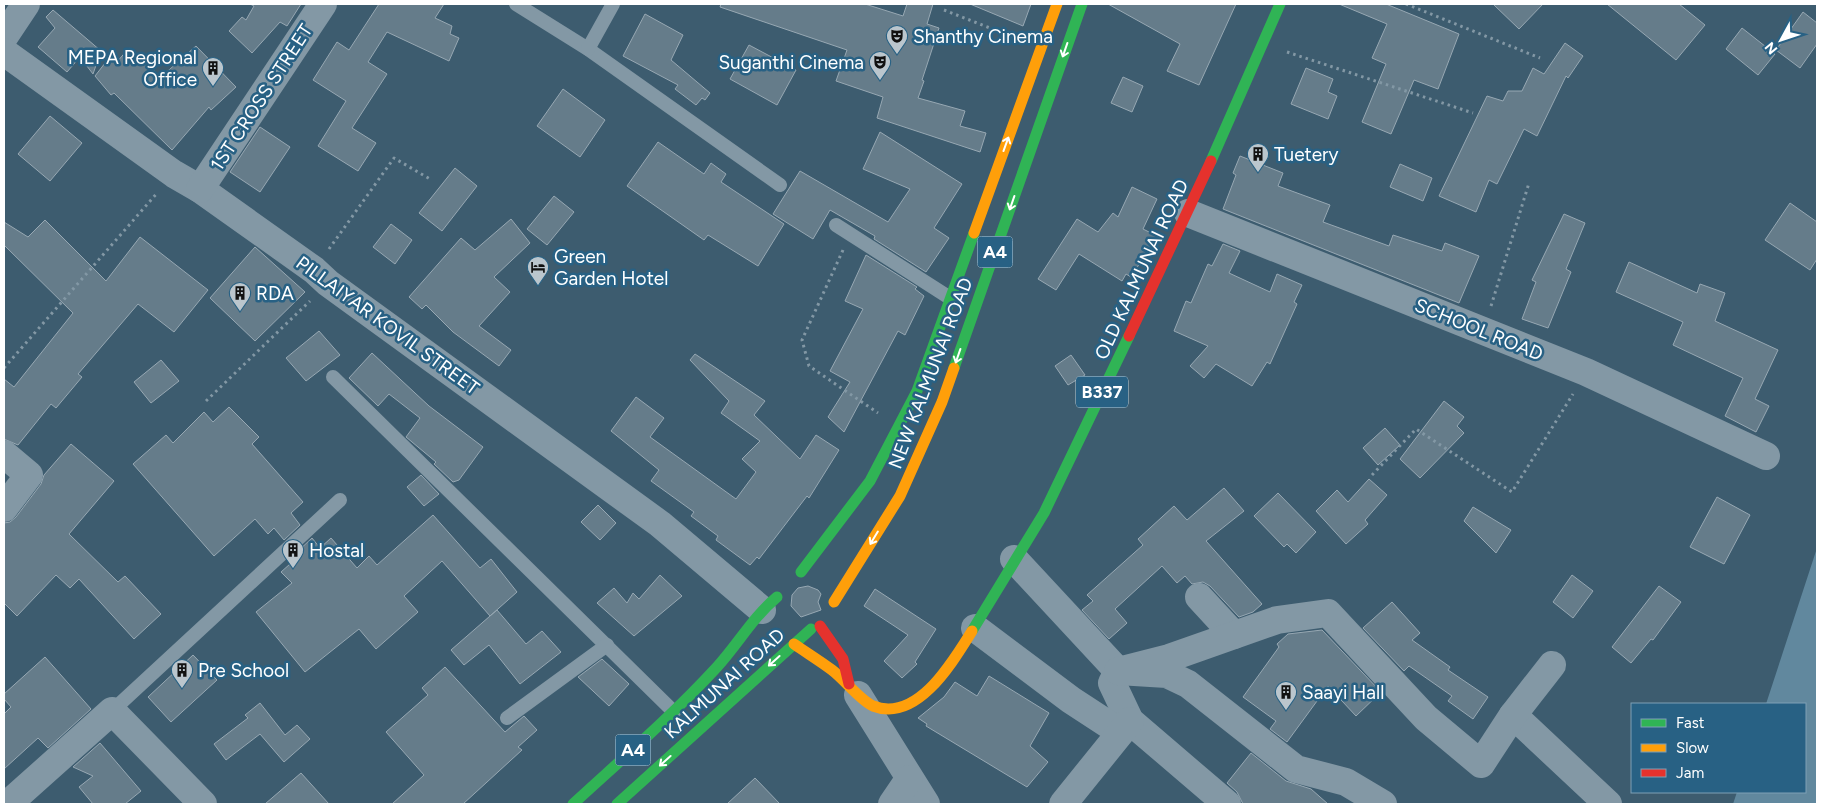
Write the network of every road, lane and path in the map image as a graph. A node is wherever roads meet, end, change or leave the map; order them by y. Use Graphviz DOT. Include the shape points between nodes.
graph roads {
  1 [pos="26,4"];
  2 [pos="323,4"];
  3 [pos="516,4"];
  4 [pos="613,4"];
  5 [pos="1057,4"];
  6 [pos="1082,4"];
  7 [pos="1280,4"];
  8 [pos="1406,4"];
  9 [pos="944,10"];
  10 [pos="4,36"];
  11 [pos="1262,44"];
  12 [pos="1041,48"];
  13 [pos="588,49"];
  14 [pos="4,52"];
  15 [pos="1540,58"];
  16 [pos="1473,113"];
  17 [pos="174,174"];
  18 [pos="430,179"];
  19 [pos="1529,183"];
  20 [pos="780,185"];
  21 [pos="200,189"];
  22 [pos="1188,213"];
  23 [pos="836,226"];
  24 [pos="850,234"];
  25 [pos="321,277"];
  26 [pos="950,298"];
  27 [pos="1484,331"];
  28 [pos="4,368"];
  29 [pos="1586,372"];
  30 [pos="333,378"];
  31 [pos="206,401"];
  32 [pos="899,427"];
  33 [pos="4,454"];
  34 [pos="1766,456"];
  35 [pos="1372,475"];
  36 [pos="340,500"];
  37 [pos="4,508"];
  38 [pos="1014,559"];
  39 [pos="818,574"];
  40 [pos="830,586"];
  41 [pos="1199,596"];
  42 [pos="774,602"];
  43 [pos="825,618"];
  44 [pos="793,627"];
  45 [pos="975,628"];
  46 [pos="1234,635"];
  47 [pos="606,644"];
  48 [pos="794,644"];
  49 [pos="1552,665"];
  50 [pos="1118,671"];
  51 [pos="853,690"];
  52 [pos="112,711"];
  53 [pos="674,712"];
  54 [pos="1513,715"];
  55 [pos="507,718"];
  56 [pos="1125,726"];
  57 [pos="909,780"];
  58 [pos="8,804"];
  59 [pos="203,804"];
  60 [pos="573,804"];
  61 [pos="617,804"];
  62 [pos="892,804"];
  63 [pos="926,804"];
  64 [pos="1064,804"];
  65 [pos="1227,804"];
  66 [pos="1383,804"];
  67 [pos="1608,804"];
  1 -- 10 [label="street"];
  2 -- 21 [label="street, 1ST CROSS STREET"];
  3 -- 13 [label="lane"];
  4 -- 13 [label="lane"];
  5 -- 12 [label="main road, NEW KALMUNAI ROAD / A4"];
  6 -- 43 [label="main road, NEW KALMUNAI ROAD / A4, one-way" via="942,402 900,496"];
  7 -- 11 [label="main road, OLD KALMUNAI ROAD / B337"];
  8 -- 15 [label="path"];
  9 -- 12 [label="path"];
  11 -- 16 [label="path"];
  11 -- 22 [label="main road, OLD KALMUNAI ROAD / B337"];
  26 -- 12 [label="main road, NEW KALMUNAI ROAD / A4, one-way"];
  13 -- 20 [label="lane"];
  14 -- 17 [label="street, PILLAIYAR KOVIL STREET"];
  17 -- 21 [label="street, PILLAIYAR KOVIL STREET"];
  17 -- 28 [label="path"];
  18 -- 25 [label="path" via="394,158"];
  19 -- 27 [label="path"];
  21 -- 25 [label="street, PILLAIYAR KOVIL STREET"];
  22 -- 27 [label="street, SCHOOL ROAD"];
  22 -- 38 [label="main road, OLD KALMUNAI ROAD / B337" via="1044,513"];
  23 -- 24 [label="lane"];
  24 -- 26 [label="lane"];
  24 -- 32 [label="path" via="802,340 809,366"];
  25 -- 31 [label="path"];
  25 -- 42 [label="street, PILLAIYAR KOVIL STREET" via="660,524"];
  26 -- 32 [label="main road, NEW KALMUNAI ROAD / A4" via="917,391"];
  27 -- 29 [label="street, SCHOOL ROAD"];
  29 -- 34 [label="street, SCHOOL ROAD"];
  29 -- 35 [label="path" via="1512,492 1416,429"];
  30 -- 47 [label="lane"];
  32 -- 39 [label="main road, NEW KALMUNAI ROAD / A4" via="856,502 796,573"];
  33 -- 37 [label="street" via="30,475"];
  36 -- 52 [label="lane"];
  38 -- 45 [label="main road, OLD KALMUNAI ROAD / B337"];
  38 -- 50 [label="street"];
  40 -- 43 [label="main road"];
  41 -- 46 [label="street"];
  42 -- 53 [label="main road, KALMUNAI ROAD / A4"];
  43 -- 44 [label="main road"];
  43 -- 48 [label="main road, KALMUNAI ROAD / A4"];
  43 -- 51 [label="main road"];
  45 -- 51 [label="main road, OLD KALMUNAI ROAD / B337" via="924,695 908,706 895,709 878,707"];
  45 -- 56 [label="street" via="1072,700"];
  46 -- 50 [label="street" via="1169,658"];
  46 -- 54 [label="street" via="1277,620 1328,613 1426,718 1481,764"];
  47 -- 53 [label="lane"];
  47 -- 55 [label="lane"];
  48 -- 51 [label="main road, OLD KALMUNAI ROAD / B337"];
  48 -- 61 [label="main road, KALMUNAI ROAD / A4, one-way"];
  49 -- 54 [label="street"];
  50 -- 56 [label="street" via="1112,683"];
  50 -- 66 [label="street" via="1167,674 1188,684 1296,769 1346,782"];
  51 -- 57 [label="street"];
  52 -- 58 [label="street"];
  52 -- 59 [label="street"];
  53 -- 60 [label="main road, KALMUNAI ROAD / A4"];
  54 -- 67 [label="street"];
  56 -- 64 [label="street"];
  56 -- 65 [label="street"];
  57 -- 62 [label="street"];
  57 -- 63 [label="street"];
}
